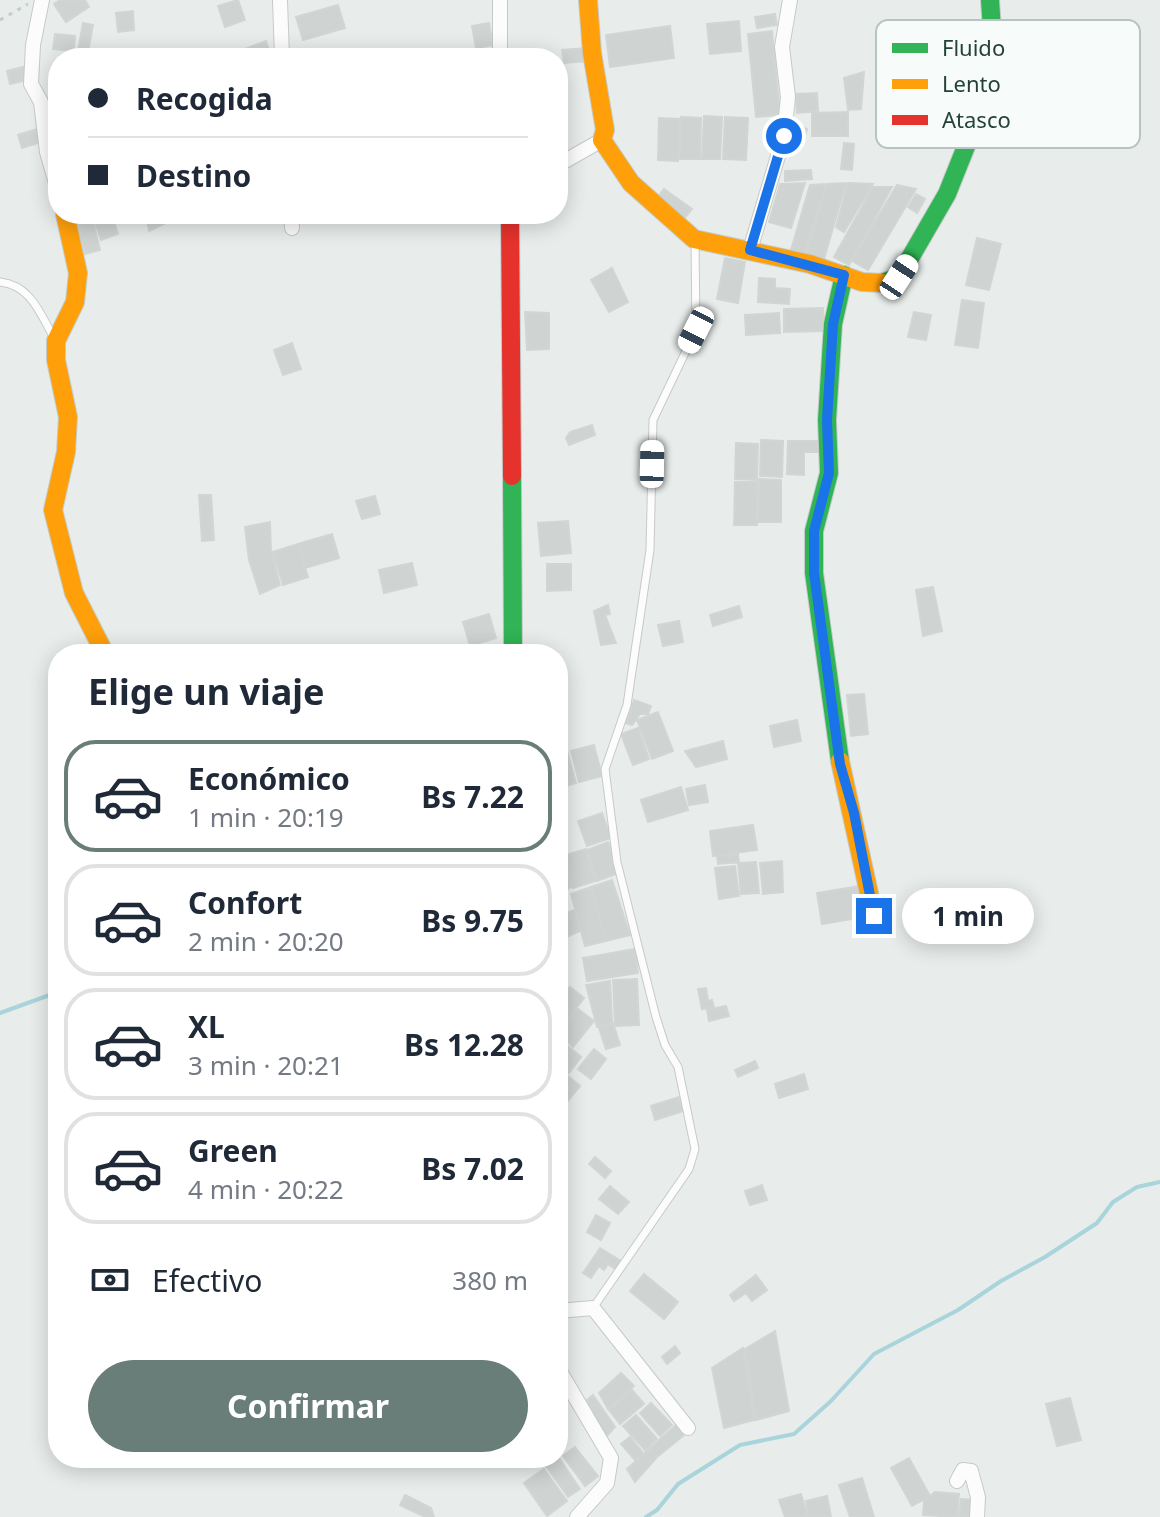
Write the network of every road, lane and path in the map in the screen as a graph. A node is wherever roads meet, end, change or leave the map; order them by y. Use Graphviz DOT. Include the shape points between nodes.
graph roads {
  1 [pos="35,0"];
  2 [pos="42,0"];
  3 [pos="280,0"];
  4 [pos="500,0"];
  5 [pos="588,0"];
  6 [pos="790,0"];
  7 [pos="990,0"];
  8 [pos="0,20"];
  9 [pos="991,20"];
  10 [pos="282,48"];
  11 [pos="500,48"];
  12 [pos="602,140"];
  13 [pos="965,148"];
  14 [pos="48,155"];
  15 [pos="568,159"];
  16 [pos="67,224"];
  17 [pos="510,224"];
  18 [pos="694,239"];
  19 [pos="750,250"];
  20 [pos="844,275"];
  21 [pos="0,282"];
  22 [pos="56,341"];
  23 [pos="100,644"];
  24 [pos="513,644"];
  25 [pos="874,916"];
  26 [pos="593,1308"];
  27 [pos="568,1310"];
  28 [pos="568,1383"];
  29 [pos="568,1388"];
  30 [pos="573,1390"];
  31 [pos="688,1428"];
  32 [pos="957,1481"];
  33 [pos="577,1517"];
  34 [pos="977,1517"];
  1 -- 8 [label="path"];
  2 -- 14 [label="street" via="31,84 41,102"];
  3 -- 10 [label="street"];
  4 -- 11 [label="street"];
  5 -- 12 [label="street"];
  6 -- 19 [label="street" via="782,47 788,97 784,136"];
  7 -- 9 [label="street"];
  12 -- 15 [label="street"];
  12 -- 18 [label="street" via="637,189"];
  13 -- 20 [label="street" via="947,194 899,277 878,284"];
  16 -- 22 [label="street" via="78,273 75,302"];
  17 -- 24 [label="street"];
  18 -- 19 [label="street"];
  18 -- 26 [label="lane" via="696,330 653,420 650,550 627,705 605,769 617,862 656,1017 678,1067 695,1149 689,1169"];
  19 -- 20 [label="street"];
  20 -- 25 [label="street" via="833,324 829,473 814,531 814,573 840,764"];
  21 -- 22 [label="lane" via="13,283 41,307"];
  22 -- 23 [label="street" via="68,417 53,510 74,593"];
  26 -- 27 [label="street"];
  26 -- 31 [label="street"];
  28 -- 30 [label="street"];
  29 -- 30 [label="street"];
  30 -- 33 [label="street" via="611,1458 607,1483"];
  32 -- 34 [label="street" via="963,1470 976,1478"];
}
